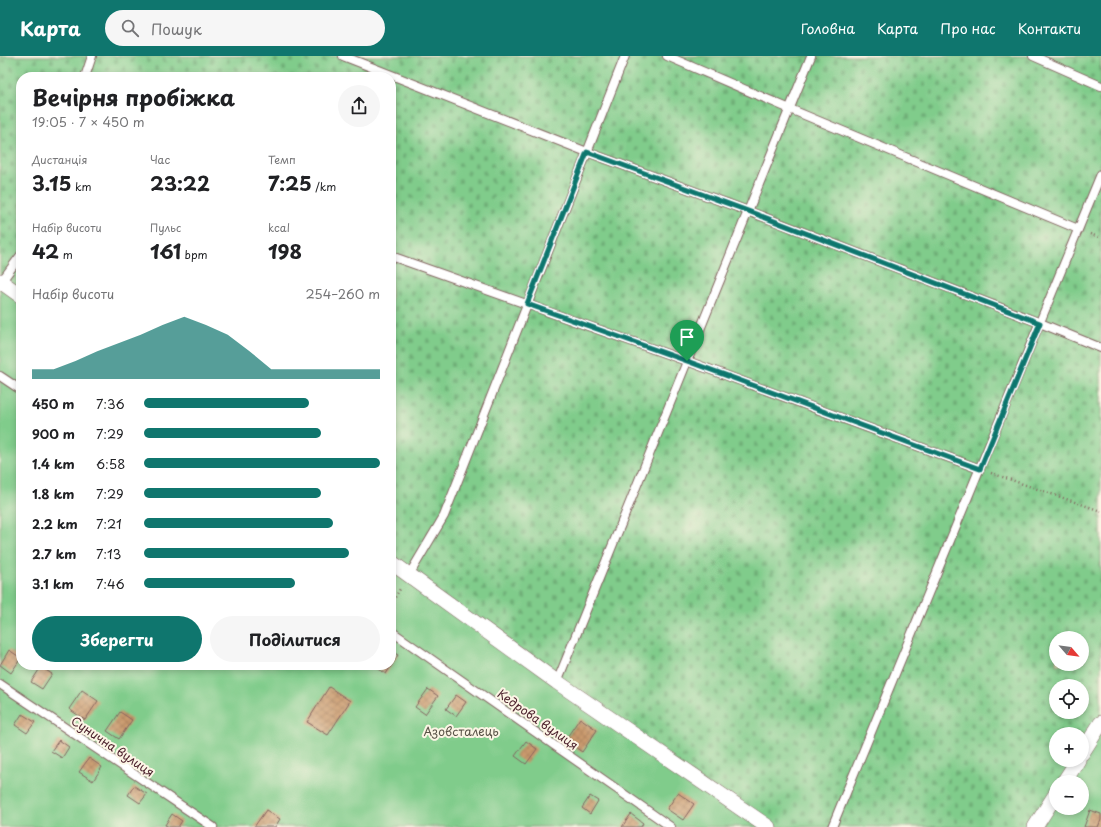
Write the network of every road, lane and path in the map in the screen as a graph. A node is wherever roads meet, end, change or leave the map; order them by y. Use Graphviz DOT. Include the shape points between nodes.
graph roads {
  1 [pos="92,56"];
  2 [pos="343,56"];
  3 [pos="625,56"];
  4 [pos="667,56"];
  5 [pos="811,56"];
  6 [pos="1033,56"];
  7 [pos="87,72"];
  8 [pos="384,72"];
  9 [pos="396,77"];
  10 [pos="1101,86"];
  11 [pos="790,109"];
  12 [pos="587,152"];
  13 [pos="1101,174"];
  14 [pos="748,211"];
  15 [pos="1078,229"];
  16 [pos="396,258"];
  17 [pos="16,261"];
  18 [pos="0,282"];
  19 [pos="16,293"];
  20 [pos="527,304"];
  21 [pos="1040,323"];
  22 [pos="1101,348"];
  23 [pos="687,361"];
  24 [pos="0,376"];
  25 [pos="16,387"];
  26 [pos="980,469"];
  27 [pos="1101,511"];
  28 [pos="396,566"];
  29 [pos="409,575"];
  30 [pos="396,634"];
  31 [pos="557,682"];
  32 [pos="0,684"];
  33 [pos="1101,723"];
  34 [pos="1089,742"];
  35 [pos="1049,805"];
  36 [pos="213,827"];
  37 [pos="671,827"];
  38 [pos="768,827"];
  39 [pos="832,827"];
  40 [pos="1035,827"];
  1 -- 7 [label="lane"];
  2 -- 8 [label="lane"];
  3 -- 12 [label="lane"];
  4 -- 11 [label="lane"];
  5 -- 11 [label="lane"];
  6 -- 10 [label="lane"];
  9 -- 12 [label="lane"];
  11 -- 14 [label="lane"];
  11 -- 15 [label="lane"];
  12 -- 14 [label="lane"];
  12 -- 20 [label="lane"];
  13 -- 15 [label="lane"];
  14 -- 21 [label="lane"];
  14 -- 23 [label="lane"];
  15 -- 21 [label="lane"];
  16 -- 20 [label="lane"];
  17 -- 18 [label="lane"];
  18 -- 19 [label="street"];
  20 -- 23 [label="lane"];
  20 -- 29 [label="lane" via="444,516"];
  21 -- 22 [label="lane"];
  21 -- 26 [label="lane"];
  23 -- 26 [label="lane"];
  23 -- 31 [label="lane"];
  24 -- 25 [label="lane"];
  26 -- 27 [label="path"];
  26 -- 39 [label="lane"];
  28 -- 29 [label="street"];
  29 -- 31 [label="street"];
  30 -- 37 [label="lane, Кедрова вулиця"];
  31 -- 38 [label="street"];
  32 -- 36 [label="lane, Сунична вулиця"];
  33 -- 34 [label="street"];
  35 -- 40 [label="street"];
}
